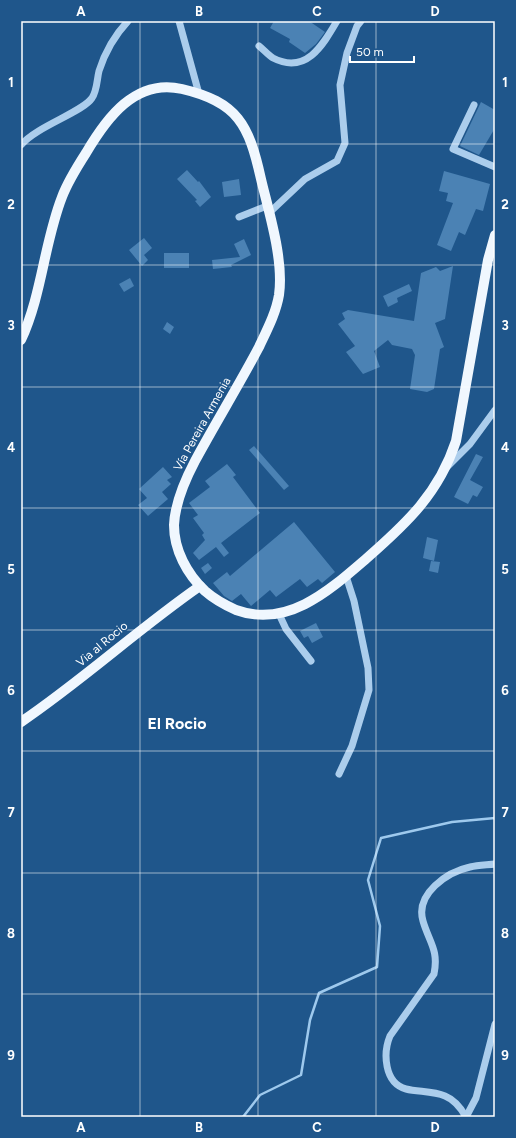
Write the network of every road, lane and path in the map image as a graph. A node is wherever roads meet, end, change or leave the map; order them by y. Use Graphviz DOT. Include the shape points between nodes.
graph roads {
  1 [pos="128,21"];
  2 [pos="179,21"];
  3 [pos="337,21"];
  4 [pos="361,21"];
  5 [pos="259,46"];
  6 [pos="199,94"];
  7 [pos="474,105"];
  8 [pos="21,145"];
  9 [pos="495,167"];
  10 [pos="268,210"];
  11 [pos="239,217"];
  12 [pos="495,236"];
  13 [pos="21,340"];
  14 [pos="495,410"];
  15 [pos="445,468"];
  16 [pos="346,576"];
  17 [pos="200,586"];
  18 [pos="279,614"];
  19 [pos="311,661"];
  20 [pos="21,722"];
  21 [pos="339,774"];
  22 [pos="495,864"];
  23 [pos="495,1024"];
  24 [pos="466,1117"];
  1 -- 8 [label="street" via="119,31 104,58 92,98 80,108 41,128"];
  2 -- 6 [label="street"];
  3 -- 5 [label="street" via="326,40 310,58 290,63 273,58"];
  4 -- 10 [label="street" via="342,70 340,100 345,143 337,161 305,179"];
  6 -- 10 [label="main road, Vía Pereira Armenia" via="223,104 242,122 253,146"];
  6 -- 13 [label="main road, Vía Pereira Armenia" via="178,88 147,92 118,108 101,128 62,197 34,306"];
  7 -- 9 [label="street" via="453,149"];
  10 -- 11 [label="street"];
  10 -- 17 [label="main road, Vía Pereira Armenia" via="280,275 276,306 250,365 188,475 176,510 174,524 178,549 185,567"];
  12 -- 15 [label="main road, Vía Pereira Armenia" via="488,260 456,441"];
  14 -- 15 [label="street" via="470,444"];
  15 -- 16 [label="main road, Vía Pereira Armenia" via="415,514"];
  16 -- 18 [label="main road, Vía Pereira Armenia" via="311,602"];
  16 -- 21 [label="street" via="368,668 369,690 352,746"];
  17 -- 18 [label="main road, Vía Pereira Armenia" via="210,596 234,609 262,615"];
  17 -- 20 [label="main road, Via al Rocio" via="157,616 84,677"];
  18 -- 19 [label="street" via="286,629"];
  22 -- 24 [label="street" via="470,867 449,876 424,898 421,908 423,920 437,962 434,974 390,1036 386,1046 386,1065 392,1080 404,1088 445,1096 459,1105"];
  23 -- 24 [label="street" via="476,1098"];
}
